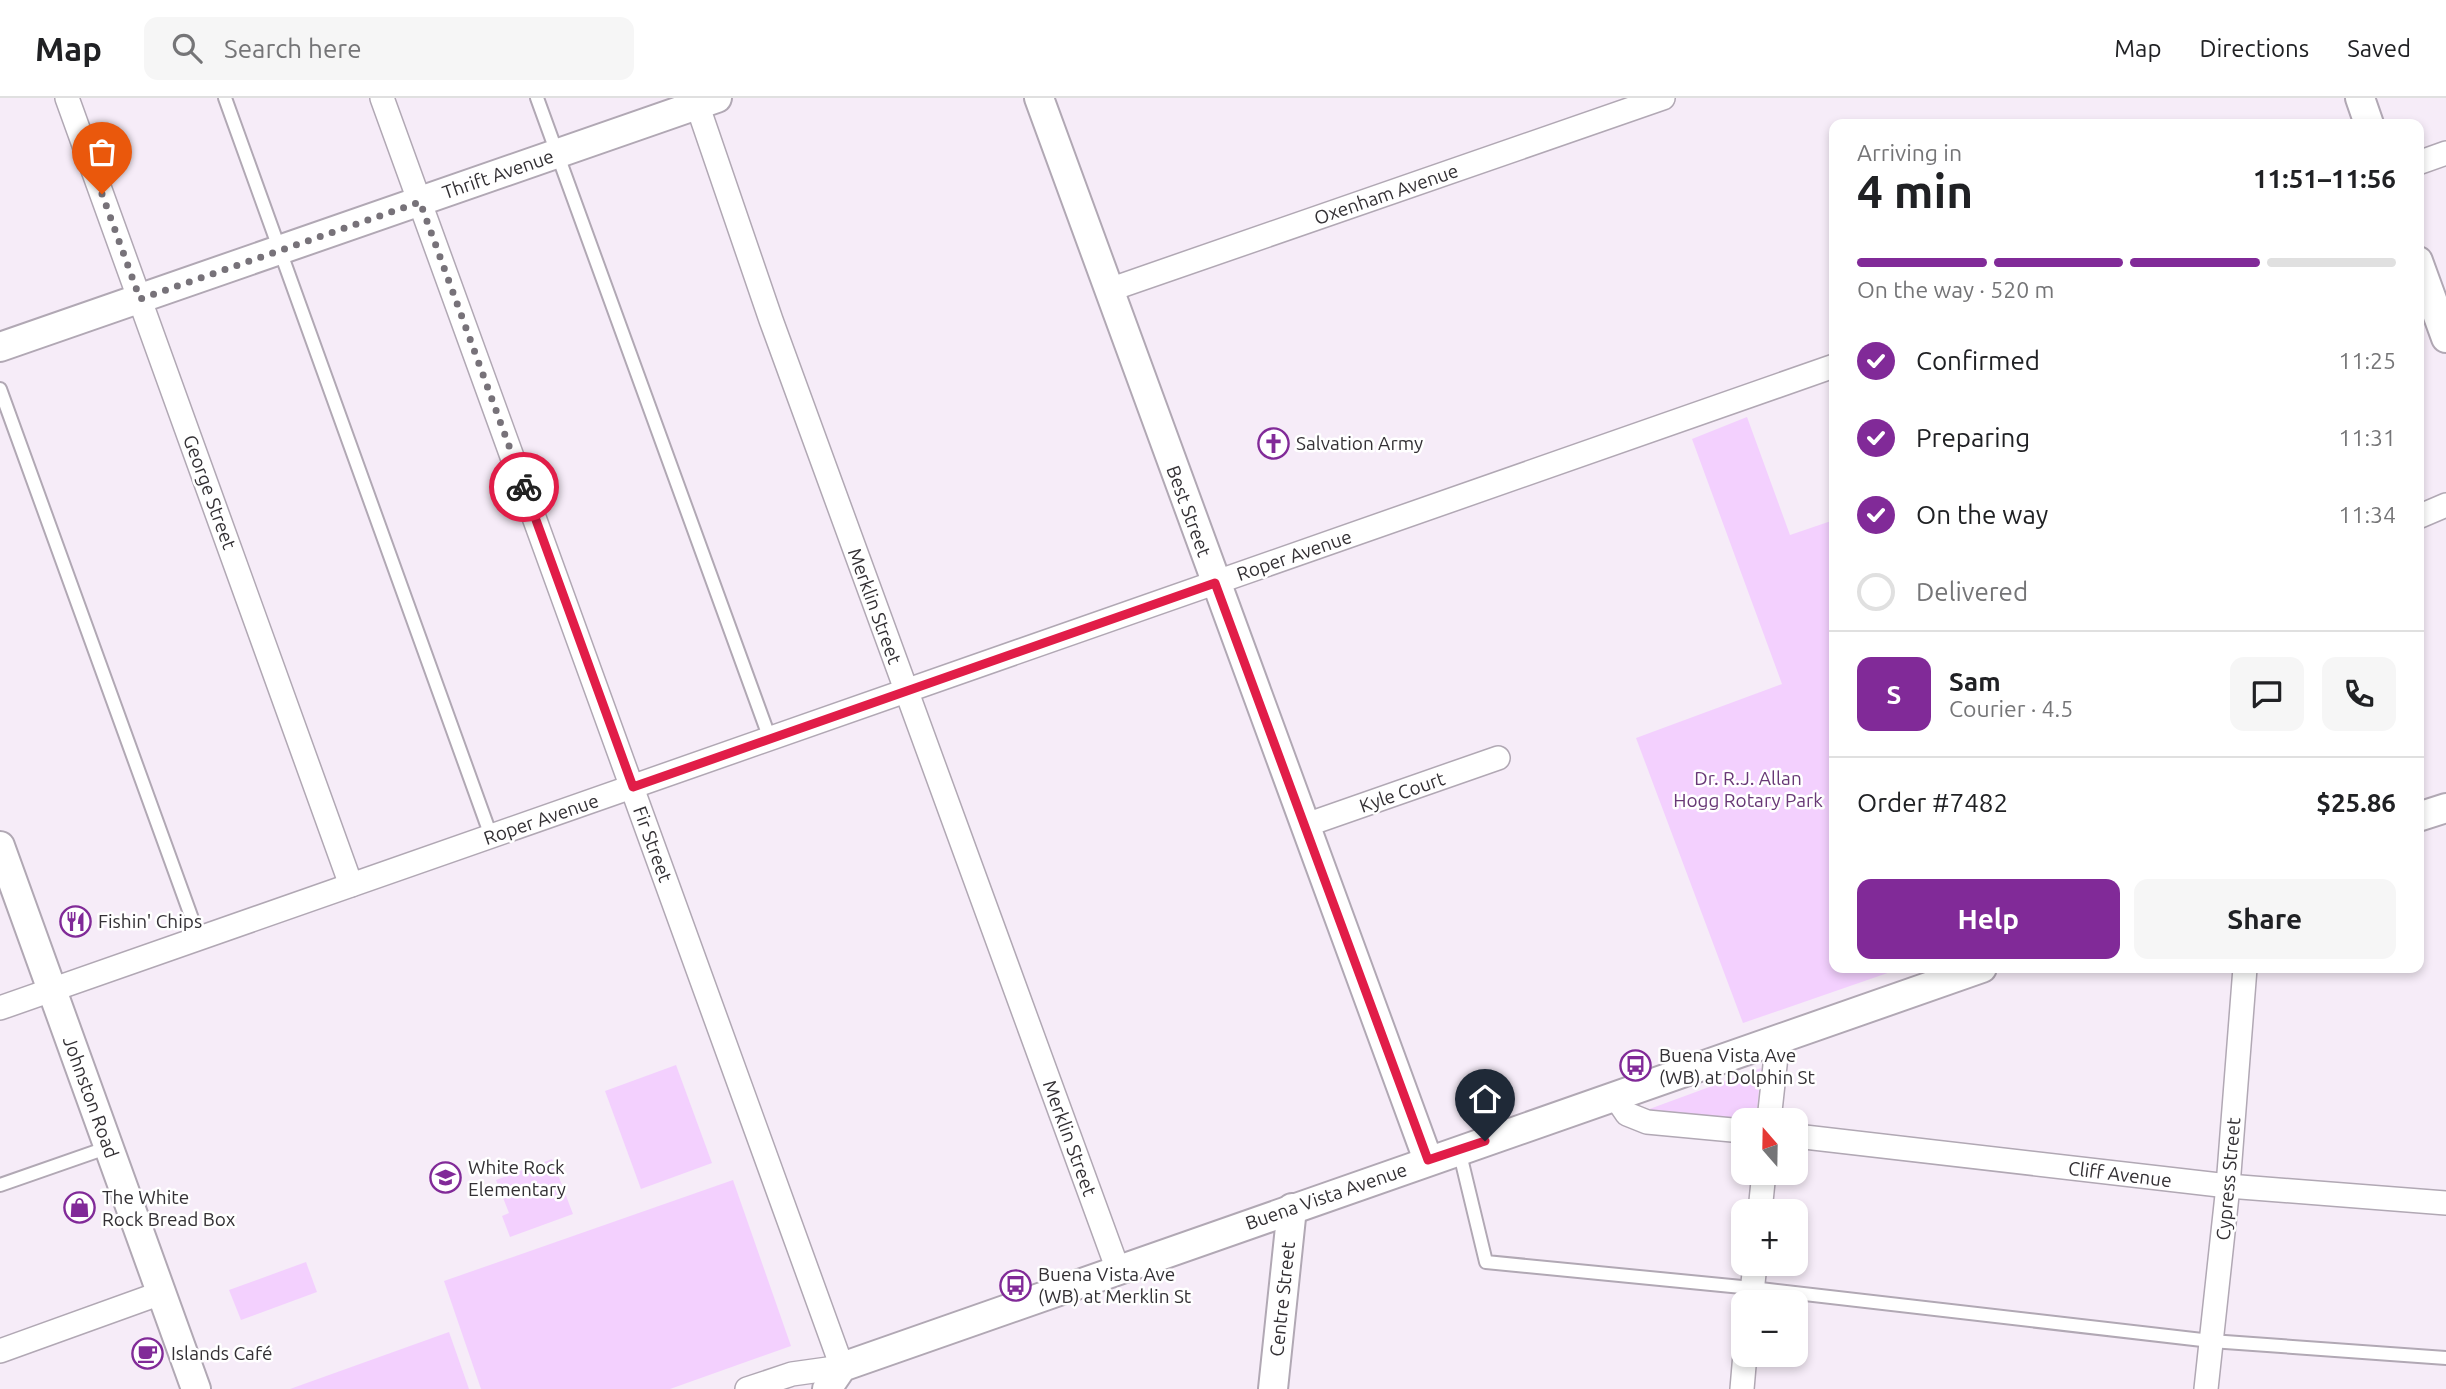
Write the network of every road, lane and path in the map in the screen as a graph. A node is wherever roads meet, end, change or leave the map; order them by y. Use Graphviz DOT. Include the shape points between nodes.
graph roads {
  1 [pos="67,98"];
  2 [pos="225,98"];
  3 [pos="382,98"];
  4 [pos="537,98"];
  5 [pos="1039,98"];
  6 [pos="1663,98"];
  7 [pos="2360,98"];
  8 [pos="703,100"];
  9 [pos="2367,119"];
  10 [pos="2446,153"];
  11 [pos="557,154"];
  12 [pos="2424,161"];
  13 [pos="420,202"];
  14 [pos="280,250"];
  15 [pos="2424,278"];
  16 [pos="1108,290"];
  17 [pos="140,299"];
  18 [pos="2446,338"];
  19 [pos="0,347"];
  20 [pos="1829,368"];
  21 [pos="0,389"];
  22 [pos="2446,505"];
  23 [pos="2424,514"];
  24 [pos="1215,583"];
  25 [pos="906,691"];
  26 [pos="770,739"];
  27 [pos="1498,758"];
  28 [pos="633,787"];
  29 [pos="2446,808"];
  30 [pos="2424,815"];
  31 [pos="1306,825"];
  32 [pos="491,836"];
  33 [pos="0,846"];
  34 [pos="352,885"];
  35 [pos="199,938"];
  36 [pos="1967,973"];
  37 [pos="2245,973"];
  38 [pos="52,990"];
  39 [pos="0,1008"];
  40 [pos="1777,1038"];
  41 [pos="1614,1095"];
  42 [pos="1770,1108"];
  43 [pos="1731,1130"];
  44 [pos="1808,1137"];
  45 [pos="110,1146"];
  46 [pos="1459,1150"];
  47 [pos="1428,1160"];
  48 [pos="0,1185"];
  49 [pos="2228,1186"];
  50 [pos="2446,1203"];
  51 [pos="1292,1208"];
  52 [pos="1118,1270"];
  53 [pos="161,1293"];
  54 [pos="1731,1293"];
  55 [pos="1808,1301"];
  56 [pos="2211,1341"];
  57 [pos="0,1351"];
  58 [pos="2446,1358"];
  59 [pos="1744,1367"];
  60 [pos="835,1378"];
  61 [pos="197,1389"];
  62 [pos="747,1389"];
  63 [pos="1273,1389"];
  64 [pos="1742,1389"];
  65 [pos="2206,1389"];
  1 -- 17 [label="street, George Street"];
  2 -- 14 [label="lane"];
  3 -- 13 [label="street, Fir Street"];
  4 -- 11 [label="lane"];
  5 -- 16 [label="street, Best Street"];
  6 -- 16 [label="street, Oxenham Avenue"];
  7 -- 9 [label="street"];
  8 -- 11 [label="street, Thrift Avenue"];
  8 -- 25 [label="street, Merklin Street" via="776,333"];
  10 -- 12 [label="street"];
  11 -- 13 [label="street, Thrift Avenue"];
  11 -- 26 [label="lane"];
  13 -- 14 [label="street, Thrift Avenue"];
  13 -- 28 [label="street, Fir Street"];
  14 -- 17 [label="street, Thrift Avenue"];
  14 -- 32 [label="lane"];
  15 -- 18 [label="street"];
  16 -- 24 [label="street, Best Street"];
  17 -- 19 [label="street, Thrift Avenue"];
  17 -- 34 [label="street, George Street"];
  20 -- 24 [label="street, Roper Avenue"];
  21 -- 35 [label="lane"];
  22 -- 23 [label="street"];
  24 -- 25 [label="street, Roper Avenue"];
  24 -- 31 [label="street, Best Street"];
  25 -- 26 [label="street, Roper Avenue"];
  25 -- 52 [label="street, Merklin Street"];
  26 -- 28 [label="street, Roper Avenue"];
  27 -- 31 [label="street, Kyle Court"];
  28 -- 32 [label="street, Roper Avenue"];
  28 -- 60 [label="street, Fir Street"];
  29 -- 30 [label="street"];
  31 -- 47 [label="street, Best Street"];
  32 -- 34 [label="street, Roper Avenue"];
  33 -- 38 [label="street, Johnston Road"];
  34 -- 35 [label="street, Roper Avenue"];
  35 -- 38 [label="street, Roper Avenue"];
  36 -- 40 [label="street, Buena Vista Avenue"];
  37 -- 49 [label="street, Cypress Street"];
  38 -- 39 [label="street, Roper Avenue"];
  38 -- 45 [label="street, Johnston Road"];
  40 -- 41 [label="street, Buena Vista Avenue"];
  40 -- 42 [label="street"];
  41 -- 43 [label="street" via="1626,1114 1647,1122"];
  41 -- 46 [label="street, Buena Vista Avenue"];
  44 -- 49 [label="street, Cliff Avenue"];
  45 -- 48 [label="lane"];
  45 -- 53 [label="street, Johnston Road"];
  46 -- 47 [label="street, Buena Vista Avenue"];
  46 -- 54 [label="lane" via="1486,1262"];
  47 -- 51 [label="street, Buena Vista Avenue"];
  49 -- 50 [label="street, Cliff Avenue"];
  49 -- 56 [label="street, Cypress Street"];
  51 -- 52 [label="street, Buena Vista Avenue"];
  51 -- 63 [label="street, Centre Street"];
  52 -- 60 [label="street, Buena Vista Avenue"];
  53 -- 57 [label="street"];
  53 -- 61 [label="street, Johnston Road"];
  55 -- 56 [label="lane"];
  56 -- 58 [label="lane"];
  56 -- 65 [label="street, Cypress Street"];
  59 -- 64 [label="street"];
  60 -- 62 [label="street, Buena Vista Avenue" via="792,1374"];
}
